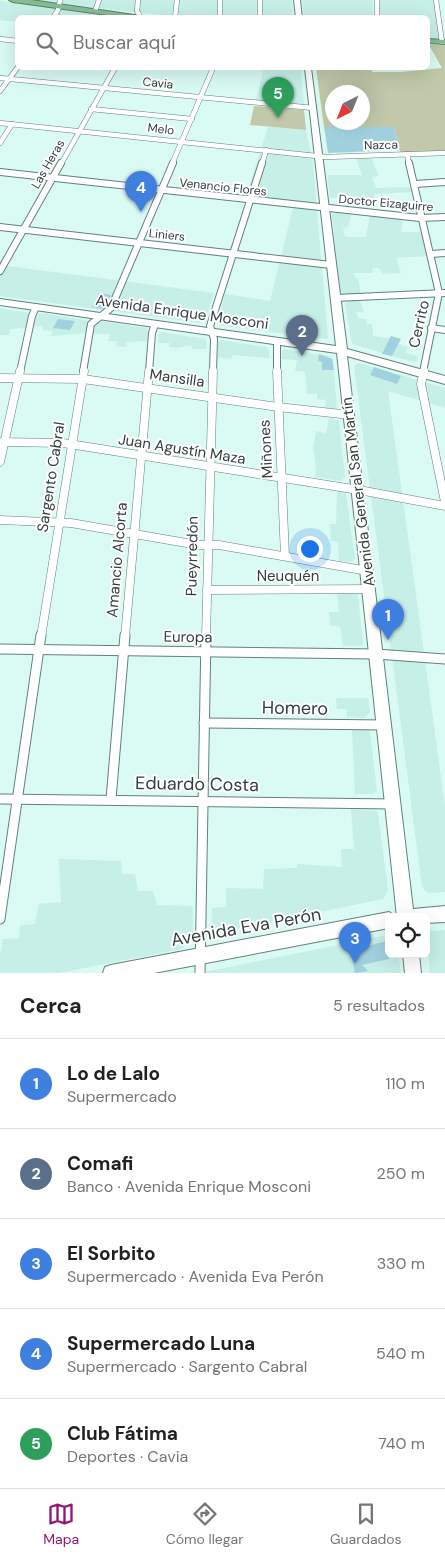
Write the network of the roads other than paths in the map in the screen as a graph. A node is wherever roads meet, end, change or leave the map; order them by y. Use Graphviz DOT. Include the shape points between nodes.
graph roads {
  1 [pos="13,0"];
  2 [pos="99,0"];
  3 [pos="138,0"];
  4 [pos="177,0"];
  5 [pos="220,0"];
  6 [pos="260,0"];
  7 [pos="298,0"];
  8 [pos="377,0"];
  9 [pos="436,0"];
  10 [pos="60,3"];
  11 [pos="96,11"];
  12 [pos="54,15"];
  13 [pos="126,15"];
  14 [pos="139,15"];
  15 [pos="175,15"];
  16 [pos="220,15"];
  17 [pos="260,15"];
  18 [pos="299,15"];
  19 [pos="377,15"];
  20 [pos="0,39"];
  21 [pos="15,41"];
  22 [pos="430,41"];
  23 [pos="444,42"];
  24 [pos="16,70"];
  25 [pos="114,70"];
  26 [pos="212,70"];
  27 [pos="308,70"];
  28 [pos="0,78"];
  29 [pos="8,79"];
  30 [pos="104,88"];
  31 [pos="0,91"];
  32 [pos="201,98"];
  33 [pos="313,108"];
  34 [pos="92,109"];
  35 [pos="192,119"];
  36 [pos="0,123"];
  37 [pos="12,124"];
  38 [pos="79,131"];
  39 [pos="182,141"];
  40 [pos="0,142"];
  41 [pos="266,150"];
  42 [pos="445,152"];
  43 [pos="407,154"];
  44 [pos="319,156"];
  45 [pos="0,172"];
  46 [pos="52,178"];
  47 [pos="445,182"];
  48 [pos="415,184"];
  49 [pos="161,190"];
  50 [pos="249,200"];
  51 [pos="325,208"];
  52 [pos="445,217"];
  53 [pos="423,218"];
  54 [pos="0,227"];
  55 [pos="23,229"];
  56 [pos="138,243"];
  57 [pos="445,253"];
  58 [pos="233,254"];
  59 [pos="431,254"];
  60 [pos="331,265"];
  61 [pos="0,270"];
  62 [pos="442,293"];
  63 [pos="335,298"];
  64 [pos="0,302"];
  65 [pos="36,307"];
  66 [pos="100,316"];
  67 [pos="155,324"];
  68 [pos="431,328"];
  69 [pos="445,330"];
  70 [pos="212,332"];
  71 [pos="278,341"];
  72 [pos="342,350"];
  73 [pos="422,374"];
  74 [pos="0,378"];
  75 [pos="18,378"];
  76 [pos="83,379"];
  77 [pos="445,380"];
  78 [pos="147,388"];
  79 [pos="212,396"];
  80 [pos="278,408"];
  81 [pos="350,415"];
  82 [pos="2,442"];
  83 [pos="70,445"];
  84 [pos="140,456"];
  85 [pos="0,462"];
  86 [pos="209,467"];
  87 [pos="282,478"];
  88 [pos="359,490"];
  89 [pos="445,502"];
  90 [pos="445,506"];
  91 [pos="0,520"];
  92 [pos="59,522"];
  93 [pos="134,534"];
  94 [pos="208,545"];
  95 [pos="285,556"];
  96 [pos="368,571"];
  97 [pos="370,589"];
  98 [pos="207,590"];
  99 [pos="0,649"];
  100 [pos="39,649"];
  101 [pos="123,650"];
  102 [pos="206,652"];
  103 [pos="376,654"];
  104 [pos="445,659"];
  105 [pos="204,723"];
  106 [pos="385,725"];
  107 [pos="0,799"];
  108 [pos="18,799"];
  109 [pos="110,799"];
  110 [pos="204,800"];
  111 [pos="394,804"];
  112 [pos="406,913"];
  113 [pos="445,914"];
  114 [pos="430,915"];
  115 [pos="0,919"];
  116 [pos="385,921"];
  117 [pos="200,955"];
  118 [pos="411,958"];
  119 [pos="111,973"];
  120 [pos="200,973"];
  121 [pos="413,973"];
  1 -- 10 [label="highway"];
  2 -- 11 [label="street"];
  3 -- 14 [label="street" via="136,11"];
  4 -- 15 [label="street"];
  5 -- 16 [label="street"];
  6 -- 17 [label="street"];
  7 -- 18 [label="main road"];
  8 -- 19 [label="street"];
  9 -- 23 [label="street"];
  10 -- 11 [label="highway"];
  10 -- 12 [label="street"];
  11 -- 13 [label="highway"];
  20 -- 21 [label="street"];
  22 -- 23 [label="highway"];
  24 -- 29 [label="street"];
  25 -- 30 [label="street, Las Heras"];
  26 -- 32 [label="street, Sargento Cabral"];
  27 -- 33 [label="main road, Avenida General San Martín"];
  28 -- 29 [label="street, Cavia"];
  29 -- 30 [label="street, Cavia"];
  29 -- 31 [label="street"];
  30 -- 32 [label="street, Cavia"];
  30 -- 34 [label="street, Las Heras"];
  32 -- 33 [label="street, Cavia"];
  32 -- 35 [label="street, Sargento Cabral"];
  33 -- 44 [label="main road, Avenida General San Martín"];
  34 -- 35 [label="street"];
  34 -- 38 [label="street, Las Heras"];
  35 -- 39 [label="street, Sargento Cabral"];
  36 -- 37 [label="street, Melo"];
  37 -- 38 [label="street, Melo"];
  37 -- 40 [label="street"];
  38 -- 39 [label="street, Melo"];
  38 -- 46 [label="street, Las Heras"];
  39 -- 41 [label="street, Melo"];
  39 -- 49 [label="street, Sargento Cabral"];
  41 -- 44 [label="street, Melo"];
  41 -- 50 [label="street, Pueyrredón"];
  42 -- 43 [label="street, Nazca"];
  43 -- 44 [label="street, Nazca"];
  43 -- 48 [label="street, Cerrito"];
  44 -- 51 [label="main road, Avenida General San Martín"];
  45 -- 46 [label="street, Venancio Flores"];
  46 -- 49 [label="street, Venancio Flores"];
  46 -- 55 [label="street, Las Heras"];
  47 -- 48 [label="street"];
  48 -- 53 [label="street, Cerrito"];
  49 -- 50 [label="street, Venancio Flores"];
  49 -- 56 [label="street, Sargento Cabral"];
  50 -- 51 [label="street, Venancio Flores"];
  50 -- 58 [label="street, Pueyrredón"];
  51 -- 53 [label="street, Doctor Eizaguirre"];
  51 -- 60 [label="main road, Avenida General San Martín"];
  52 -- 53 [label="street, Doctor Eizaguirre"];
  53 -- 59 [label="street, Cerrito"];
  54 -- 55 [label="street, Liniers"];
  55 -- 56 [label="street, Liniers"];
  55 -- 61 [label="street, Las Heras"];
  56 -- 58 [label="street, Liniers"];
  56 -- 66 [label="street, Sargento Cabral" via="111,308"];
  57 -- 59 [label="street"];
  58 -- 60 [label="street, Liniers"];
  58 -- 70 [label="street, Pueyrredón" via="210,326"];
  59 -- 62 [label="street, Cerrito"];
  60 -- 63 [label="main road, Avenida General San Martín"];
  62 -- 63 [label="street"];
  62 -- 68 [label="street, Cerrito"];
  63 -- 72 [label="main road, Avenida General San Martín"];
  64 -- 65 [label="main road, Avenida Enrique Mosconi"];
  65 -- 66 [label="main road, Avenida Enrique Mosconi"];
  65 -- 75 [label="street"];
  66 -- 67 [label="main road, Avenida Enrique Mosconi"];
  66 -- 76 [label="street, Sargento Cabral" via="91,324"];
  67 -- 70 [label="main road, Avenida Enrique Mosconi"];
  67 -- 78 [label="street, Amancio Alcorta"];
  68 -- 69 [label="street"];
  68 -- 73 [label="street, Cerrito"];
  70 -- 71 [label="main road, Avenida Enrique Mosconi"];
  70 -- 79 [label="street, Pueyrredón"];
  71 -- 72 [label="main road, Avenida Enrique Mosconi"];
  71 -- 80 [label="street, Miñones"];
  72 -- 73 [label="main road, Avenida Enrique Mosconi"];
  72 -- 81 [label="main road, Avenida General San Martín"];
  73 -- 77 [label="main road, Avenida Enrique Mosconi"];
  73 -- 89 [label="street, Cerrito" via="421,390"];
  74 -- 75 [label="street, Mansilla"];
  75 -- 76 [label="street, Mansilla"];
  75 -- 82 [label="street"];
  76 -- 78 [label="street, Mansilla"];
  76 -- 83 [label="street, Sargento Cabral"];
  78 -- 79 [label="street, Mansilla"];
  78 -- 84 [label="street, Amancio Alcorta"];
  79 -- 80 [label="street, Mansilla"];
  79 -- 86 [label="street, Pueyrredón"];
  80 -- 81 [label="street, Mansilla"];
  80 -- 87 [label="street, Miñones"];
  81 -- 88 [label="main road, Avenida General San Martín"];
  82 -- 83 [label="street, Juan Agustín Maza"];
  82 -- 85 [label="street"];
  83 -- 84 [label="street, Juan Agustín Maza"];
  83 -- 92 [label="street, Sargento Cabral"];
  84 -- 86 [label="street, Juan Agustín Maza"];
  84 -- 93 [label="street, Amancio Alcorta"];
  86 -- 87 [label="street, Juan Agustín Maza"];
  86 -- 94 [label="street, Pueyrredón"];
  87 -- 88 [label="street, Juan Agustín Maza"];
  87 -- 95 [label="street, Miñones"];
  88 -- 90 [label="street, Juan Agustín Maza"];
  88 -- 96 [label="main road, Avenida General San Martín"];
  91 -- 92 [label="street"];
  92 -- 93 [label="street"];
  92 -- 100 [label="street, Sargento Cabral"];
  93 -- 94 [label="street"];
  93 -- 101 [label="street, Amancio Alcorta"];
  94 -- 95 [label="street"];
  94 -- 98 [label="street, Pueyrredón"];
  95 -- 96 [label="street"];
  96 -- 97 [label="main road, Avenida General San Martín"];
  97 -- 98 [label="street, Neuquén"];
  97 -- 103 [label="main road, Avenida General San Martín"];
  98 -- 102 [label="street, Pueyrredón"];
  99 -- 100 [label="street, Europa"];
  100 -- 101 [label="street, Europa"];
  100 -- 108 [label="street, Sargento Cabral"];
  101 -- 102 [label="street, Europa"];
  101 -- 109 [label="street, Amancio Alcorta"];
  102 -- 103 [label="street, Europa"];
  102 -- 105 [label="street, Pueyrredón"];
  103 -- 104 [label="street, Europa"];
  103 -- 106 [label="main road, Avenida General San Martín"];
  105 -- 106 [label="street, Homero"];
  105 -- 110 [label="street, Pueyrredón"];
  106 -- 111 [label="main road, Avenida General San Martín"];
  107 -- 108 [label="street, Eduardo Costa"];
  108 -- 109 [label="street, Eduardo Costa"];
  108 -- 115 [label="street, Sargento Cabral"];
  109 -- 110 [label="street, Eduardo Costa"];
  110 -- 111 [label="street, Eduardo Costa"];
  110 -- 117 [label="street, Pueyrredón"];
  111 -- 112 [label="main road, Avenida General San Martín"];
  113 -- 114 [label="main road"];
  116 -- 117 [label="main road, Avenida Eva Perón"];
  117 -- 119 [label="main road, Avenida Eva Perón"];
  117 -- 120 [label="street, Pueyrredón"];
  118 -- 121 [label="main road"];
}
